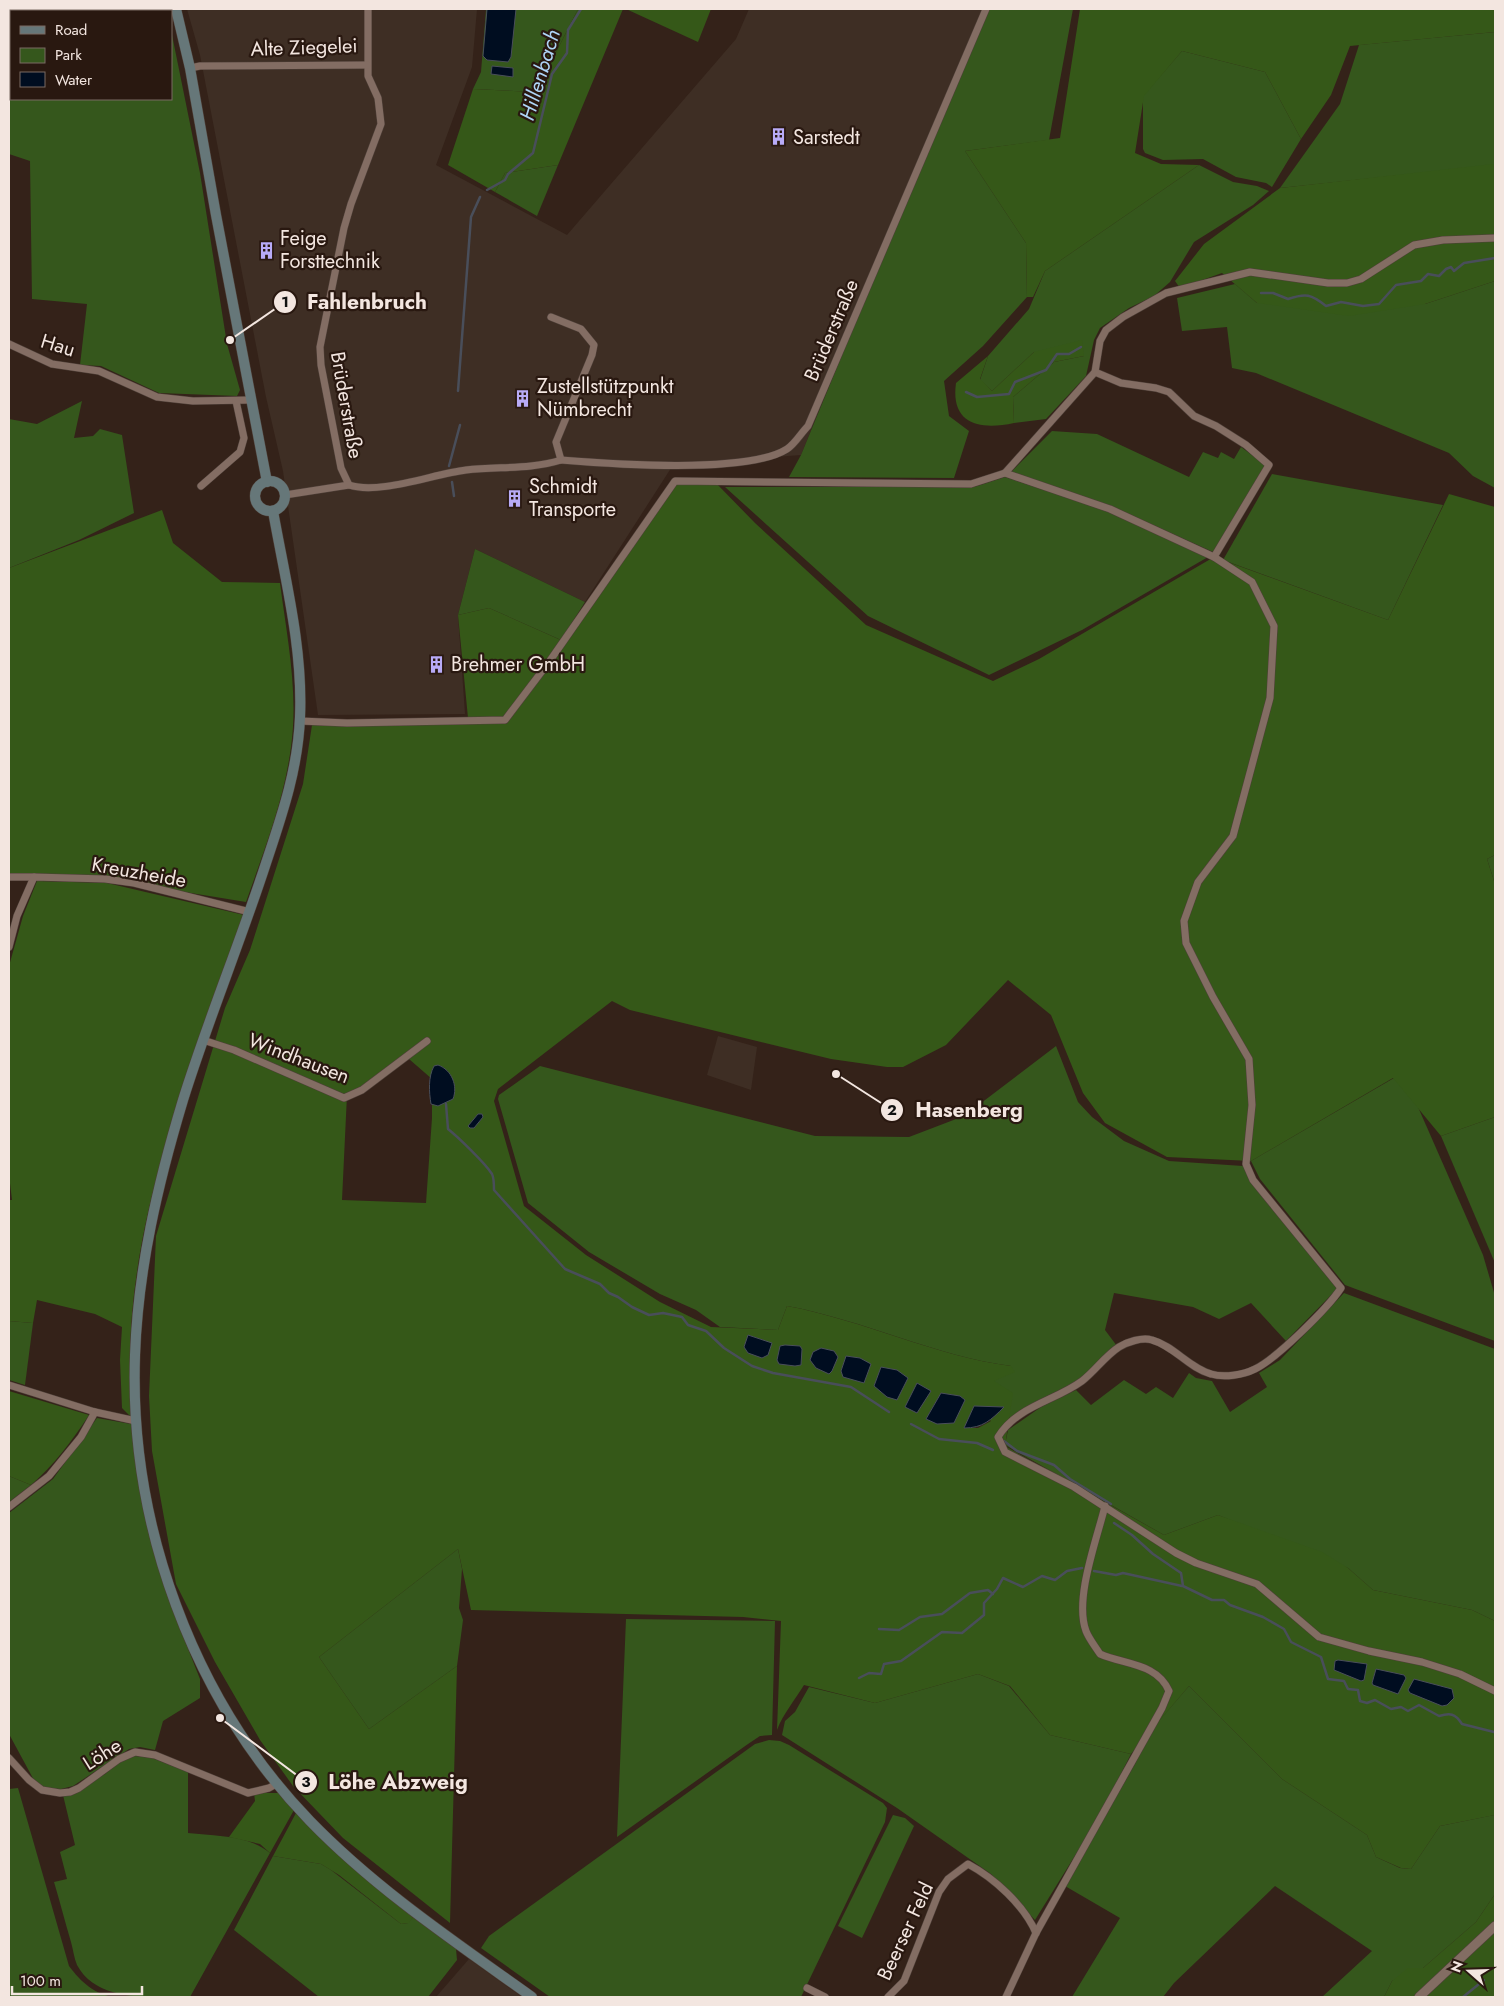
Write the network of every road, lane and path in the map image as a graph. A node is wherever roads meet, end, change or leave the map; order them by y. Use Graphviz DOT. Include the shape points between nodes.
graph roads {
  1 [pos="176,9"];
  2 [pos="368,9"];
  3 [pos="986,9"];
  4 [pos="367,65"];
  5 [pos="190,68"];
  6 [pos="1495,238"];
  7 [pos="551,317"];
  8 [pos="9,344"];
  9 [pos="1095,372"];
  10 [pos="251,400"];
  11 [pos="236,401"];
  12 [pos="561,460"];
  13 [pos="1005,473"];
  14 [pos="267,482"];
  15 [pos="349,485"];
  16 [pos="201,486"];
  17 [pos="285,495"];
  18 [pos="272,510"];
  19 [pos="1214,557"];
  20 [pos="300,721"];
  21 [pos="9,877"];
  22 [pos="34,877"];
  23 [pos="250,912"];
  24 [pos="9,947"];
  25 [pos="203,1040"];
  26 [pos="427,1041"];
  27 [pos="9,1386"];
  28 [pos="95,1412"];
  29 [pos="136,1420"];
  30 [pos="1105,1506"];
  31 [pos="9,1507"];
  32 [pos="1495,1691"];
  33 [pos="9,1758"];
  34 [pos="278,1783"];
  35 [pos="1495,1926"];
  36 [pos="1036,1933"];
  37 [pos="807,1988"];
  38 [pos="532,1997"];
  39 [pos="825,1997"];
  40 [pos="888,1997"];
  41 [pos="1006,1997"];
  42 [pos="1419,1997"];
  1 -- 5 [label="main road"];
  2 -- 4 [label="street, Alte Ziegelei"];
  3 -- 12 [label="street, Brüderstraße" via="808,426 787,449 753,461 680,465 613,465"];
  4 -- 5 [label="street, Alte Ziegelei"];
  4 -- 15 [label="street, Brüderstraße" via="368,76 378,98 381,124 344,228 320,347 341,468"];
  5 -- 10 [label="main road"];
  6 -- 9 [label="street" via="1414,245 1361,279 1347,283 1250,272 1166,293 1106,330 1100,341"];
  7 -- 12 [label="street" via="581,329 594,345 556,442"];
  8 -- 11 [label="street, Hau" via="52,364 99,371 158,397"];
  9 -- 13 [label="street"];
  9 -- 19 [label="street" via="1122,382 1169,392 1194,416 1246,445 1269,465"];
  10 -- 11 [label="street, Hau"];
  10 -- 14 [label="main road"];
  11 -- 16 [label="street" via="244,438 240,452"];
  12 -- 15 [label="street, Brüderstraße" via="542,466 467,470 379,487 360,489"];
  13 -- 19 [label="street" via="1110,509"];
  13 -- 20 [label="street" via="971,484 675,482 505,720"];
  14 -- 17 [label="main road" via="278,483"];
  14 -- 18 [label="main road" via="257,489 256,499 261,508"];
  15 -- 17 [label="street"];
  17 -- 18 [label="main road" via="283,504"];
  18 -- 20 [label="main road" via="297,650"];
  19 -- 30 [label="street" via="1252,582 1274,626 1270,698 1233,836 1198,882 1189,903 1184,921 1186,943 1249,1059 1252,1105 1246,1164 1253,1180 1341,1288 1282,1349 1256,1369 1226,1377 1211,1374 1196,1368 1168,1347 1151,1340 1136,1340 1119,1347 1082,1381 1014,1418 998,1437 1005,1452"];
  20 -- 23 [label="main road" via="292,786"];
  21 -- 22 [label="street, Kreuzheide"];
  22 -- 23 [label="street, Kreuzheide" via="105,878"];
  22 -- 24 [label="street" via="17,916"];
  23 -- 25 [label="main road"];
  25 -- 26 [label="street, Windhausen" via="234,1050 344,1098 362,1090"];
  25 -- 29 [label="main road" via="168,1152 149,1234 140,1289 135,1356"];
  27 -- 28 [label="street"];
  28 -- 29 [label="street"];
  28 -- 31 [label="street" via="81,1437 49,1476"];
  29 -- 34 [label="main road" via="152,1526 170,1589 195,1651 223,1704 245,1740"];
  30 -- 32 [label="street" via="1190,1560 1257,1584 1319,1637 1422,1662 1460,1674"];
  30 -- 36 [label="street" via="1084,1589 1082,1613 1086,1630 1100,1654 1147,1668 1164,1680 1169,1691"];
  33 -- 34 [label="street, Löhe" via="42,1790 60,1793 79,1788 134,1752 155,1755 248,1793"];
  34 -- 38 [label="main road" via="310,1821 368,1875"];
  35 -- 42 [label="street"];
  36 -- 40 [label="street, Beerser Feld" via="1031,1921 1004,1891 968,1864 948,1879 939,1892 904,1981"];
  36 -- 41 [label="street"];
  37 -- 39 [label="street"];
}
